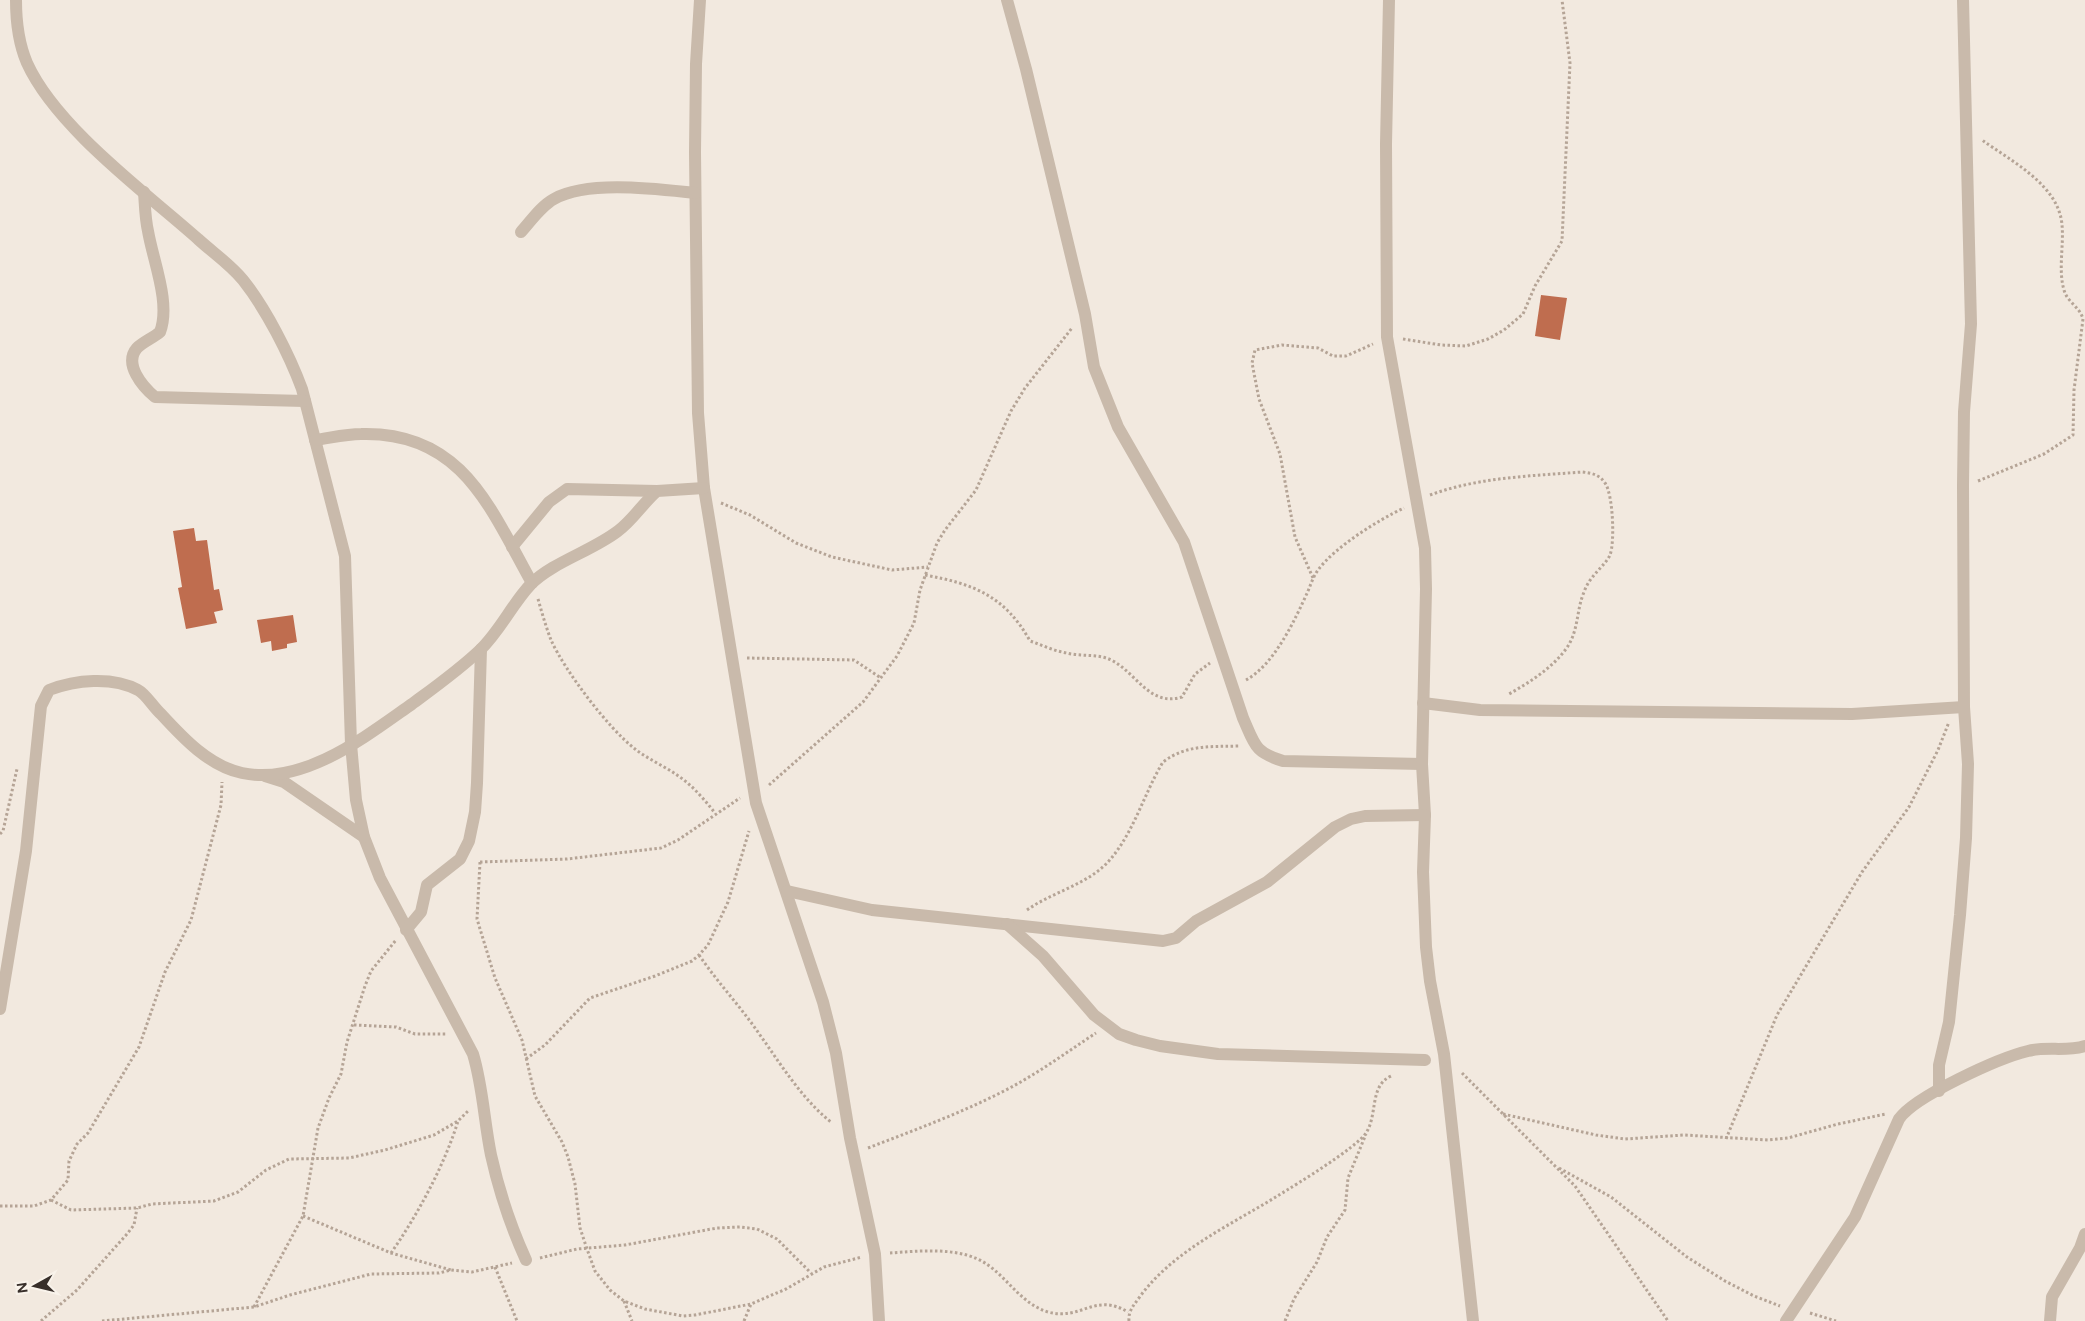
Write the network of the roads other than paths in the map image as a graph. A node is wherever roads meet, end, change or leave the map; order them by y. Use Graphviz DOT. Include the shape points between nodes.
graph roads {
  1 [pos="16,0"];
  2 [pos="700,0"];
  3 [pos="1007,0"];
  4 [pos="1389,0"];
  5 [pos="1963,0"];
  6 [pos="144,192"];
  7 [pos="695,193"];
  8 [pos="521,232"];
  9 [pos="305,401"];
  10 [pos="315,440"];
  11 [pos="657,491"];
  12 [pos="705,493"];
  13 [pos="512,547"];
  14 [pos="532,583"];
  15 [pos="481,649"];
  16 [pos="1424,704"];
  17 [pos="1960,707"];
  18 [pos="351,744"];
  19 [pos="1422,764"];
  20 [pos="263,775"];
  21 [pos="1425,815"];
  22 [pos="364,837"];
  23 [pos="787,891"];
  24 [pos="1007,924"];
  25 [pos="406,930"];
  26 [pos="0,1009"];
  27 [pos="2085,1046"];
  28 [pos="1425,1060"];
  29 [pos="1939,1091"];
  30 [pos="2085,1234"];
  31 [pos="526,1260"];
  32 [pos="879,1321"];
  33 [pos="1473,1321"];
  34 [pos="1786,1321"];
  35 [pos="2050,1321"];
  1 -- 6 [label="street" via="16,22 23,51 48,95 90,144"];
  2 -- 7 [label="street"];
  3 -- 19 [label="street" via="1085,314 1094,367 1118,427 1184,542 1255,745 1264,755 1283,761"];
  4 -- 16 [label="street" via="1387,337 1424,548"];
  5 -- 17 [label="street" via="1971,324 1964,412"];
  6 -- 9 [label="street" via="242,279 288,354"];
  6 -- 9 [label="street" via="163,319 160,332 133,354 134,369 144,387 155,397"];
  7 -- 8 [label="street" via="643,188 566,193 552,200"];
  7 -- 12 [label="street" via="698,413"];
  9 -- 10 [label="street"];
  10 -- 13 [label="street" via="360,434 393,436 424,444 439,452 456,465 483,496"];
  10 -- 18 [label="street" via="345,556"];
  11 -- 12 [label="street"];
  11 -- 13 [label="street" via="567,489 548,502"];
  11 -- 14 [label="street" via="618,532"];
  12 -- 23 [label="street" via="755,796"];
  13 -- 14 [label="street"];
  14 -- 15 [label="street"];
  15 -- 18 [label="street" via="442,683"];
  15 -- 25 [label="street" via="475,812 469,841 460,859 430,880 421,912"];
  16 -- 17 [label="street" via="1480,710 1832,714"];
  16 -- 19 [label="street"];
  17 -- 29 [label="street" via="1968,764 1966,838 1949,1022 1939,1065"];
  18 -- 20 [label="street" via="323,760 295,770"];
  18 -- 22 [label="street" via="356,800"];
  19 -- 21 [label="street"];
  20 -- 22 [label="street" via="284,782"];
  20 -- 26 [label="street" via="242,773 218,765 173,727 139,690 121,683 103,682 65,684 50,690 41,706 26,851"];
  21 -- 24 [label="street" via="1351,819 1335,827 1267,882 1203,917 1172,939 1150,940"];
  21 -- 33 [label="street" via="1423,872 1427,964 1444,1054"];
  22 -- 25 [label="street"];
  23 -- 24 [label="street" via="872,910"];
  23 -- 32 [label="street" via="836,1053 875,1254"];
  24 -- 28 [label="street" via="1043,956 1107,1026 1136,1040 1203,1053"];
  25 -- 31 [label="street" via="464,1034 479,1074 501,1196"];
  27 -- 29 [label="street" via="2065,1050 2029,1050 1981,1068"];
  29 -- 34 [label="street" via="1906,1110 1899,1119 1855,1217"];
  30 -- 35 [label="street" via="2052,1297"];
}
